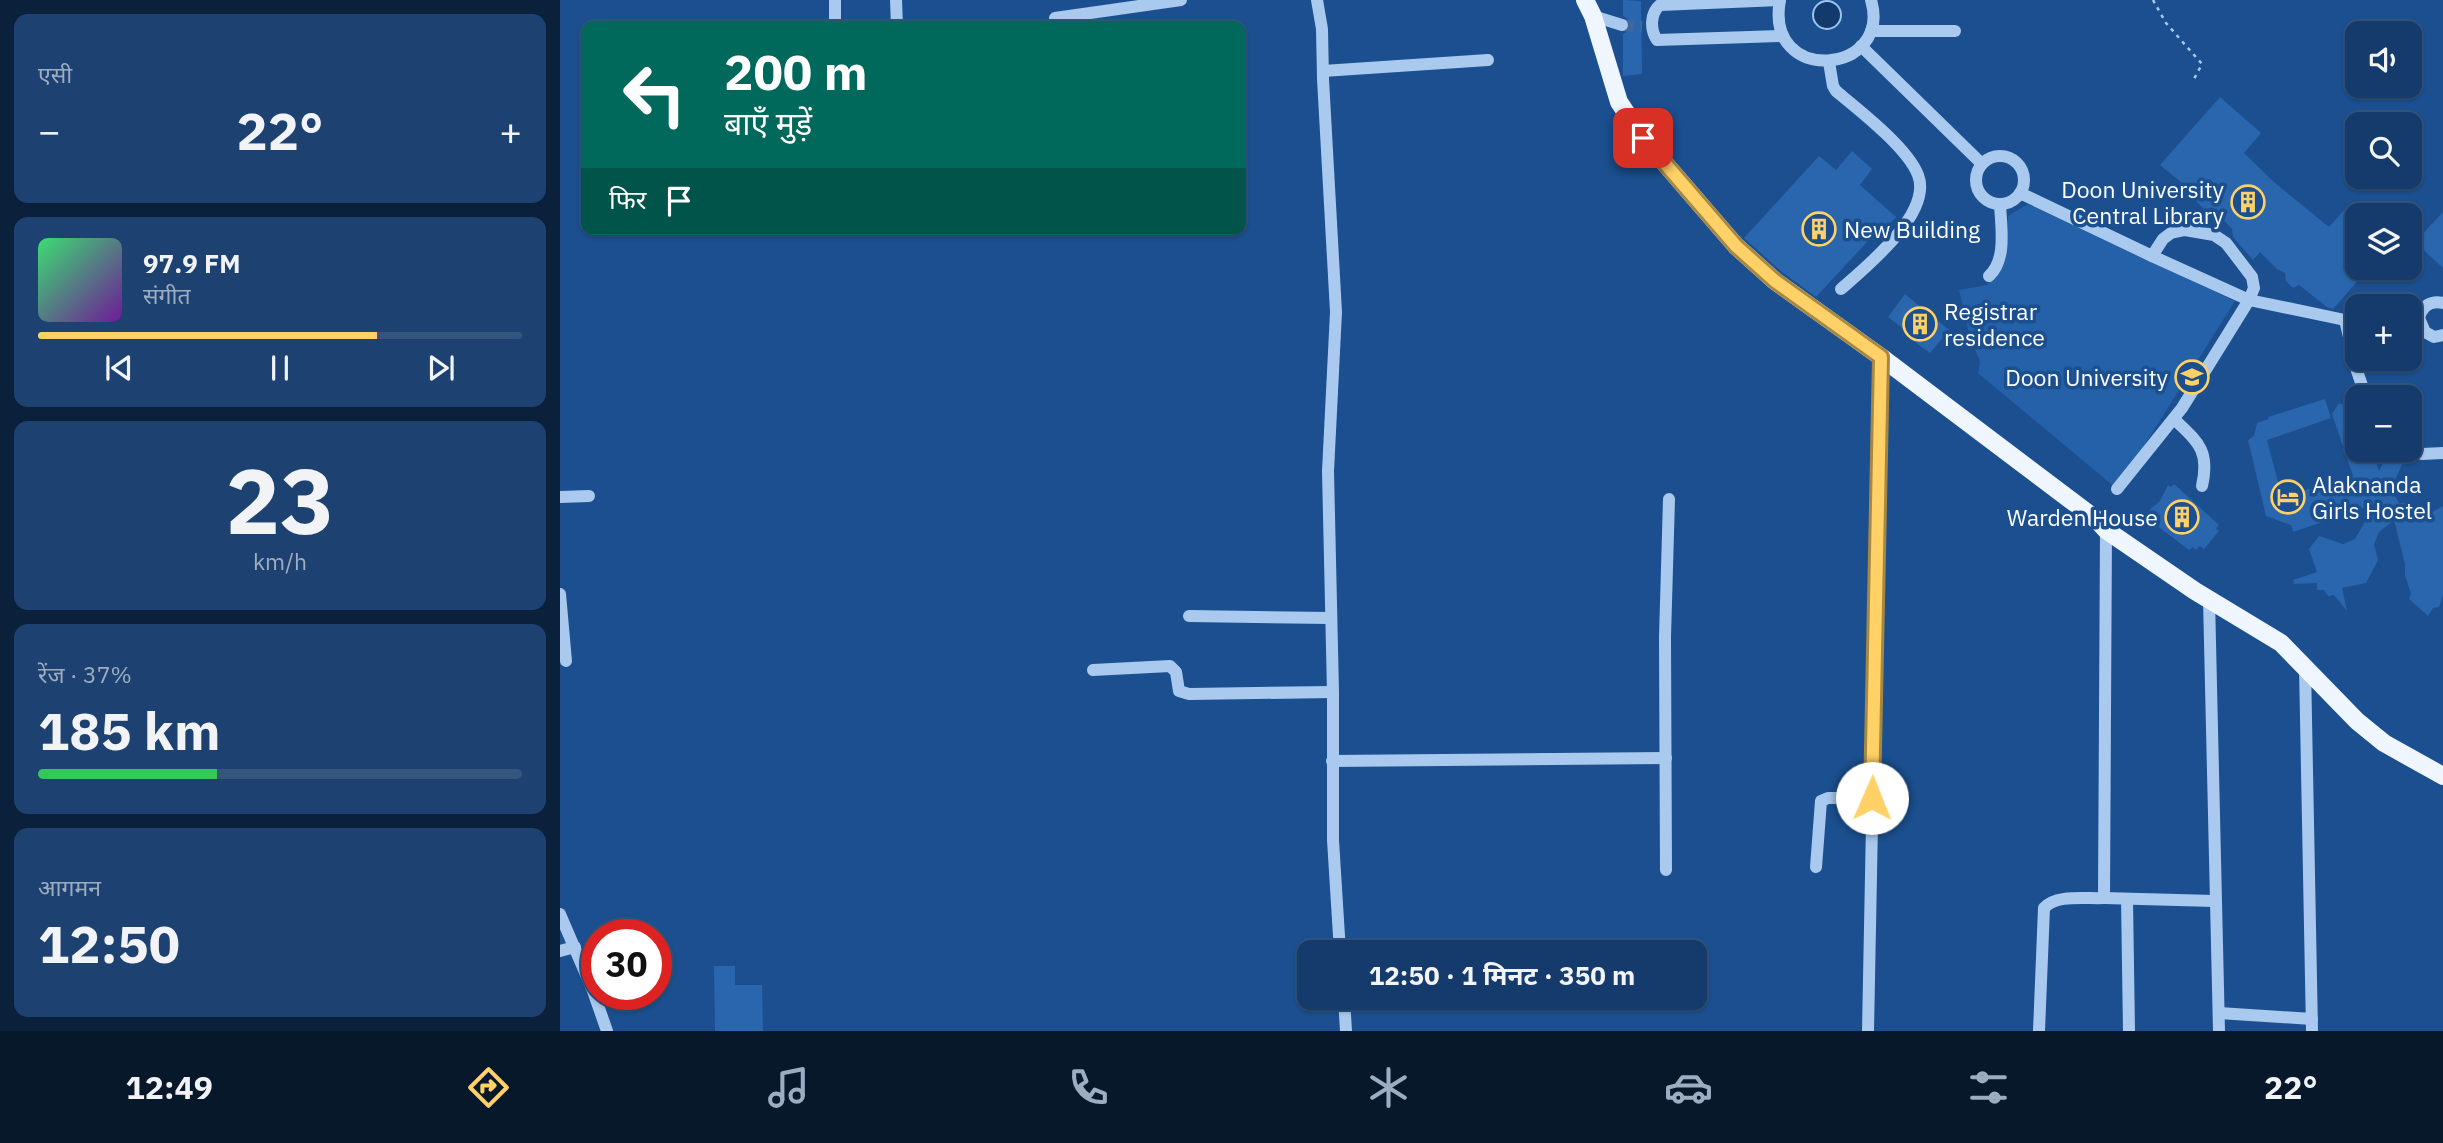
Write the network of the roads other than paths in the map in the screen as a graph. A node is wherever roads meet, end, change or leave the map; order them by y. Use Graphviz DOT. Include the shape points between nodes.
graph roads {
  1 [pos="835,0"];
  2 [pos="897,0"];
  3 [pos="1181,0"];
  4 [pos="1317,0"];
  5 [pos="1780,0"];
  6 [pos="1871,0"];
  7 [pos="1589,8"];
  8 [pos="1055,18"];
  9 [pos="835,21"];
  10 [pos="897,21"];
  11 [pos="1622,24"];
  12 [pos="1871,31"];
  13 [pos="1955,31"];
  14 [pos="1783,36"];
  15 [pos="1861,46"];
  16 [pos="1488,60"];
  17 [pos="1829,62"];
  18 [pos="1323,71"];
  19 [pos="1982,164"];
  20 [pos="2020,193"];
  21 [pos="2000,204"];
  22 [pos="2151,256"];
  23 [pos="1989,276"];
  24 [pos="1841,289"];
  25 [pos="2249,300"];
  26 [pos="2443,303"];
  27 [pos="2422,309"];
  28 [pos="2345,319"];
  29 [pos="2422,328"];
  30 [pos="2443,335"];
  31 [pos="1881,357"];
  32 [pos="2174,419"];
  33 [pos="2443,453"];
  34 [pos="2422,454"];
  35 [pos="2202,485"];
  36 [pos="2117,489"];
  37 [pos="589,496"];
  38 [pos="560,497"];
  39 [pos="1669,499"];
  40 [pos="2106,530"];
  41 [pos="560,594"];
  42 [pos="2209,599"];
  43 [pos="1189,616"];
  44 [pos="1330,618"];
  45 [pos="566,661"];
  46 [pos="2305,666"];
  47 [pos="1093,670"];
  48 [pos="1333,692"];
  49 [pos="1665,758"];
  50 [pos="1332,761"];
  51 [pos="2443,776"];
  52 [pos="1872,798"];
  53 [pos="1816,867"];
  54 [pos="1666,870"];
  55 [pos="2104,898"];
  56 [pos="2127,899"];
  57 [pos="2214,901"];
  58 [pos="560,914"];
  59 [pos="1339,940"];
  60 [pos="575,947"];
  61 [pos="560,951"];
  62 [pos="1345,1010"];
  63 [pos="2219,1013"];
  64 [pos="2312,1025"];
  65 [pos="607,1031"];
  66 [pos="1346,1031"];
  67 [pos="1868,1031"];
  68 [pos="2039,1031"];
  69 [pos="2129,1031"];
  70 [pos="2219,1031"];
  1 -- 9 [label="street"];
  2 -- 10 [label="street"];
  3 -- 8 [label="street"];
  4 -- 18 [label="street"];
  5 -- 14 [label="street"];
  5 -- 14 [label="street" via="1660,5 1647,27 1657,40"];
  6 -- 12 [label="street"];
  7 -- 11 [label="street"];
  7 -- 31 [label="main road" via="1619,102 1643,138 1736,246 1775,281"];
  12 -- 13 [label="street"];
  12 -- 15 [label="street"];
  14 -- 17 [label="street" via="1810,60"];
  15 -- 17 [label="street"];
  15 -- 19 [label="street"];
  16 -- 18 [label="street"];
  17 -- 24 [label="street" via="1836,91 1906,155 1920,182 1913,213 1899,234"];
  18 -- 44 [label="street" via="1336,312 1328,471"];
  19 -- 20 [label="street" via="1996,156 2012,158 2025,178"];
  19 -- 21 [label="street" via="1977,186 1985,199"];
  20 -- 21 [label="street"];
  20 -- 22 [label="street"];
  21 -- 23 [label="street" via="2001,250 1997,269"];
  22 -- 25 [label="street"];
  22 -- 25 [label="street" via="2171,233 2185,230 2214,235 2226,243 2252,277"];
  25 -- 28 [label="street"];
  25 -- 32 [label="street"];
  26 -- 27 [label="street" via="2432,302"];
  29 -- 30 [label="street" via="2434,337"];
  31 -- 40 [label="main road"];
  31 -- 52 [label="street"];
  32 -- 35 [label="street" via="2199,443 2205,470"];
  32 -- 36 [label="street"];
  33 -- 34 [label="street"];
  37 -- 38 [label="street"];
  39 -- 49 [label="street"];
  40 -- 42 [label="main road"];
  40 -- 55 [label="street"];
  41 -- 45 [label="street"];
  42 -- 46 [label="main road" via="2281,643"];
  42 -- 57 [label="street"];
  43 -- 44 [label="street"];
  44 -- 48 [label="street"];
  46 -- 51 [label="main road" via="2384,743"];
  46 -- 64 [label="street"];
  47 -- 48 [label="street" via="1170,666 1180,691 1189,694"];
  48 -- 50 [label="street"];
  49 -- 50 [label="street"];
  49 -- 54 [label="street"];
  50 -- 59 [label="street"];
  52 -- 53 [label="street" via="1821,801"];
  52 -- 67 [label="street"];
  55 -- 56 [label="street"];
  55 -- 68 [label="street" via="2049,902 2044,908"];
  56 -- 57 [label="street"];
  56 -- 69 [label="street"];
  57 -- 63 [label="street"];
  58 -- 60 [label="street"];
  60 -- 61 [label="street"];
  60 -- 65 [label="street"];
  62 -- 66 [label="street"];
  63 -- 64 [label="street"];
  63 -- 70 [label="street"];
}
